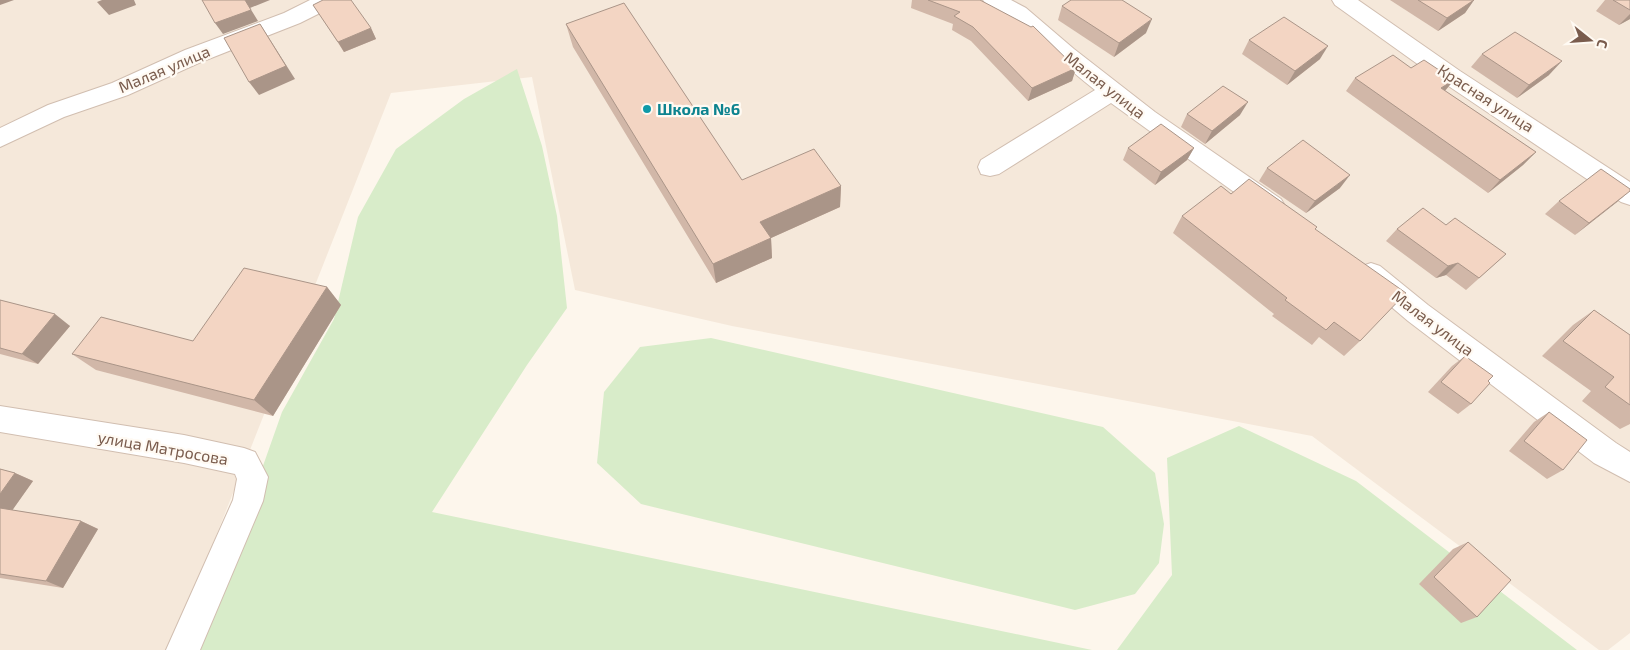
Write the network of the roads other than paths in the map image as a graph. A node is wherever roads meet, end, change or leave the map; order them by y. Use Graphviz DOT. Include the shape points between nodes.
graph roads {
  1 [pos="328,0"];
  2 [pos="994,0"];
  3 [pos="1342,0"];
  4 [pos="1020,7"];
  5 [pos="1112,91"];
  6 [pos="0,138"];
  7 [pos="990,167"];
  8 [pos="1630,195"];
  9 [pos="1292,220"];
  10 [pos="1350,259"];
  11 [pos="0,419"];
  12 [pos="1630,468"];
  13 [pos="183,650"];
  1 -- 6 [label="street, Малая улица" via="120,89 56,111"];
  2 -- 4 [label="street, Малая улица"];
  3 -- 8 [label="street, Красная улица"];
  4 -- 5 [label="street, Малая улица" via="1066,56"];
  5 -- 7 [label="street"];
  5 -- 9 [label="street, Малая улица"];
  10 -- 12 [label="street, Малая улица" via="1605,453"];
  11 -- 13 [label="street, улица Матросова" via="244,462 253,477 248,501"];
}
